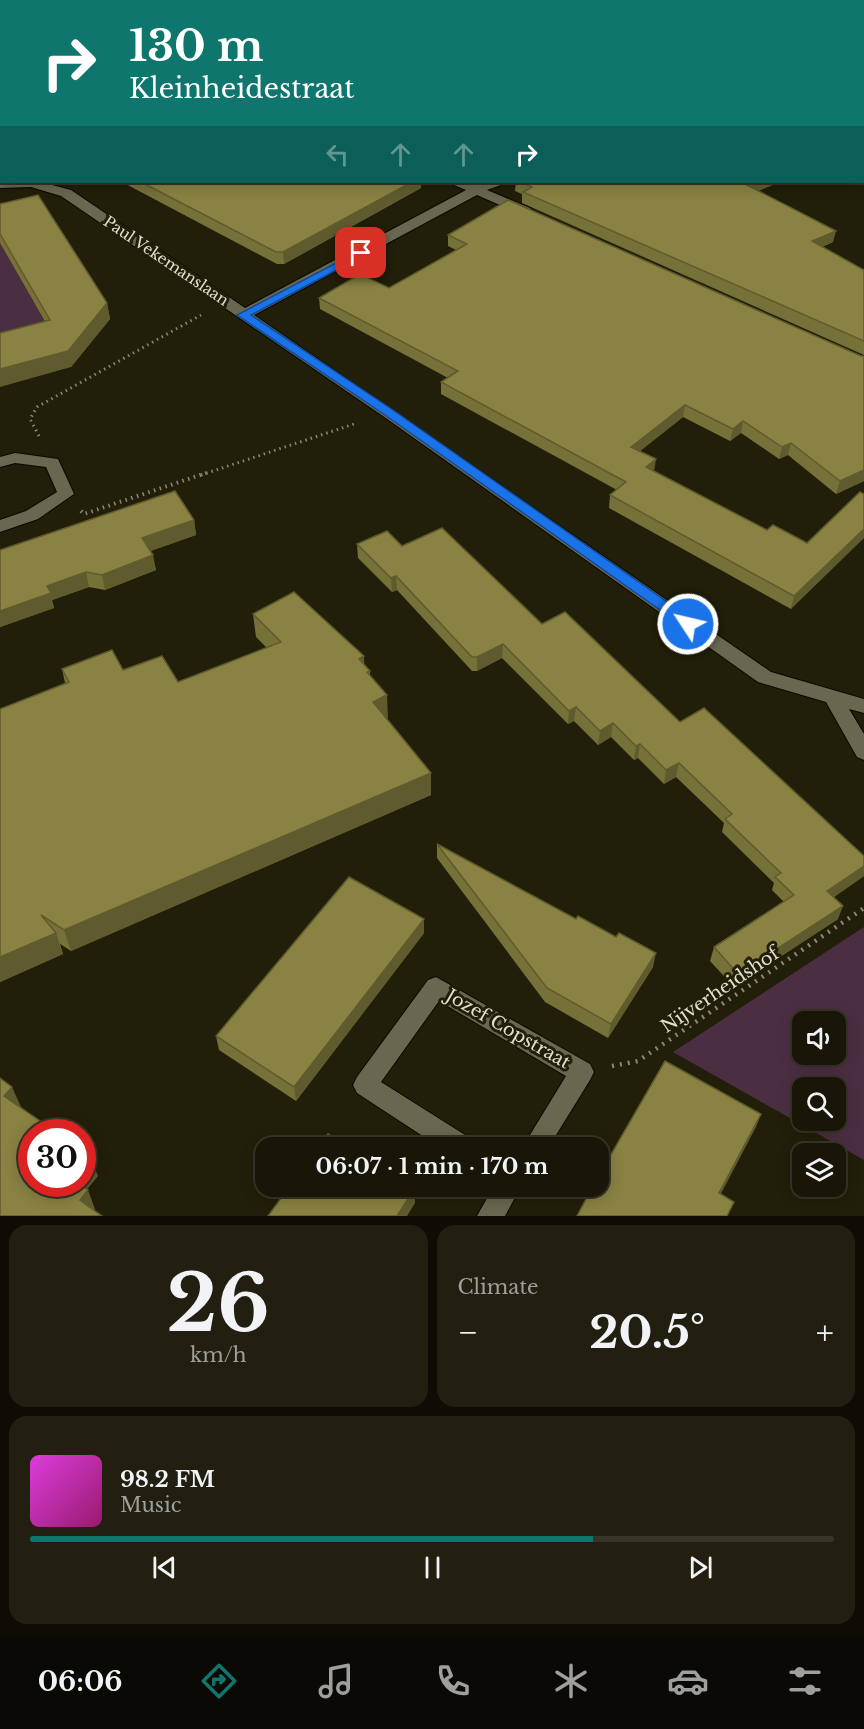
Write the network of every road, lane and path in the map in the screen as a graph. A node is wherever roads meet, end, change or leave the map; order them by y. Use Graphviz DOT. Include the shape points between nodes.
graph roads {
  1 [pos="460,183"];
  2 [pos="494,183"];
  3 [pos="0,184"];
  4 [pos="476,190"];
  5 [pos="539,218"];
  6 [pos="225,302"];
  7 [pos="243,315"];
  8 [pos="389,413"];
  9 [pos="0,462"];
  10 [pos="52,463"];
  11 [pos="66,494"];
  12 [pos="0,526"];
  13 [pos="833,697"];
  14 [pos="864,706"];
  15 [pos="864,752"];
  16 [pos="864,908"];
  17 [pos="582,1072"];
  18 [pos="447,1137"];
  19 [pos="541,1137"];
  20 [pos="502,1197"];
  21 [pos="490,1216"];
  1 -- 4 [label="street"];
  2 -- 4 [label="street"];
  3 -- 6 [label="street, Paul Vekemanslaan" via="32,183 66,193"];
  4 -- 5 [label="street"];
  4 -- 7 [label="street"];
  6 -- 7 [label="street, Paul Vekemanslaan"];
  6 -- 10 [label="path" via="37,407 30,419"];
  7 -- 8 [label="street, Paul Vekemanslaan"];
  8 -- 11 [label="path" via="84,514"];
  8 -- 13 [label="street, Paul Vekemanslaan" via="765,677"];
  9 -- 10 [label="street" via="15,458"];
  10 -- 11 [label="street"];
  11 -- 12 [label="street" via="32,515"];
  13 -- 14 [label="street, Paul Vekemanslaan"];
  13 -- 15 [label="street"];
  16 -- 17 [label="path, Nijverheidshof" via="638,1061"];
  17 -- 18 [label="street, Jozef Copstraat" via="436,987 365,1084"];
  17 -- 19 [label="street, Jozef Copstraat"];
  20 -- 21 [label="street"];
}
